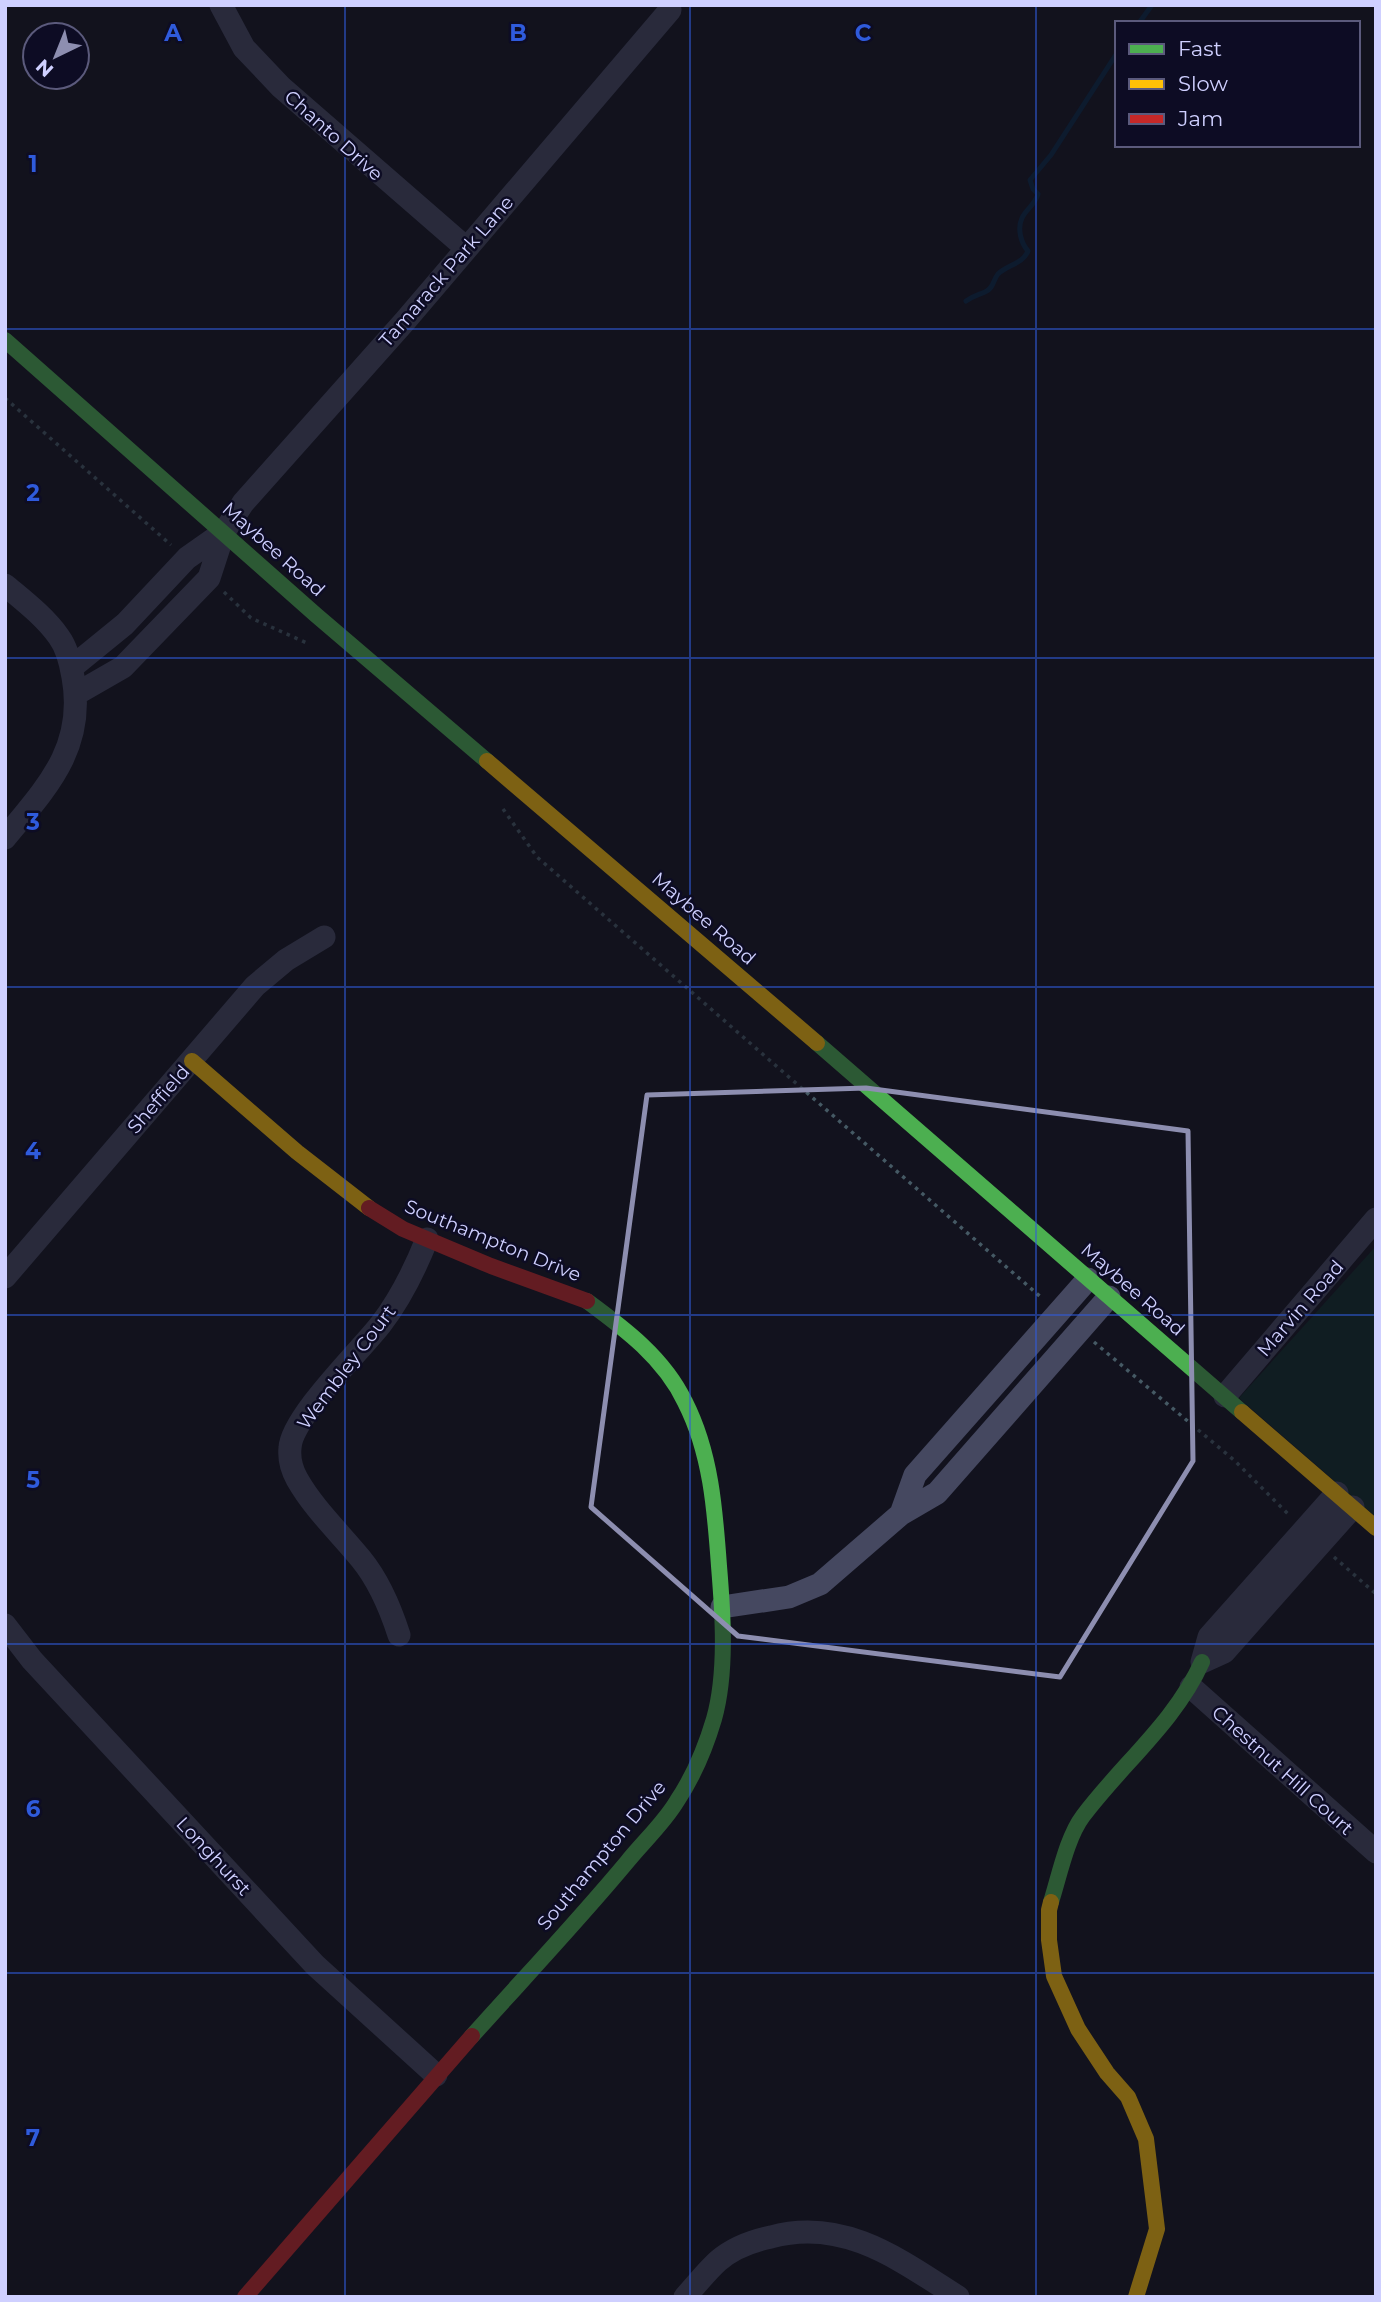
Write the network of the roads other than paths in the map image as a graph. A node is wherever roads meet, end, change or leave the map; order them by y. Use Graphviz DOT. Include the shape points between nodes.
graph roads {
  1 [pos="221,5"];
  2 [pos="670,10"];
  3 [pos="466,248"];
  4 [pos="5,340"];
  5 [pos="224,532"];
  6 [pos="5,585"];
  7 [pos="125,624"];
  8 [pos="146,645"];
  9 [pos="71,668"];
  10 [pos="76,694"];
  11 [pos="5,838"];
  12 [pos="324,937"];
  13 [pos="192,1061"];
  14 [pos="1376,1219"];
  15 [pos="427,1239"];
  16 [pos="5,1277"];
  17 [pos="1087,1279"];
  18 [pos="1109,1297"];
  19 [pos="1224,1396"];
  20 [pos="977,1404"];
  21 [pos="999,1422"];
  22 [pos="1345,1500"];
  23 [pos="901,1514"];
  24 [pos="1376,1528"];
  25 [pos="722,1608"];
  26 [pos="5,1625"];
  27 [pos="400,1634"];
  28 [pos="1202,1662"];
  29 [pos="1191,1687"];
  30 [pos="1376,1852"];
  31 [pos="436,2075"];
  32 [pos="245,2297"];
  33 [pos="685,2297"];
  34 [pos="958,2297"];
  35 [pos="1136,2297"];
  1 -- 3 [label="street, Chanto Drive" via="244,48 281,87"];
  2 -- 3 [label="street, Tamarack Park Lane"];
  3 -- 5 [label="street, Tamarack Park Lane" via="243,503"];
  4 -- 5 [label="street, Maybee Road"];
  5 -- 7 [label="street" via="187,558"];
  5 -- 8 [label="street" via="209,578"];
  5 -- 17 [label="street, Maybee Road"];
  6 -- 9 [label="street" via="61,639"];
  7 -- 8 [label="street"];
  7 -- 9 [label="street"];
  8 -- 10 [label="street" via="122,667"];
  9 -- 10 [label="street"];
  10 -- 11 [label="street" via="70,749 49,785"];
  12 -- 13 [label="street, Sheffield" via="255,986"];
  13 -- 15 [label="street, Southampton Drive" via="376,1213"];
  13 -- 16 [label="street, Sheffield"];
  14 -- 19 [label="street, Marvin Road"];
  15 -- 25 [label="street, Southampton Drive" via="584,1299 658,1360 685,1401 713,1490"];
  15 -- 27 [label="street, Wembley Court" via="381,1324 324,1390 289,1447 293,1471 303,1489 362,1560 388,1601"];
  17 -- 18 [label="street, Maybee Road"];
  17 -- 20 [label="street"];
  18 -- 19 [label="street, Maybee Road"];
  18 -- 21 [label="street"];
  19 -- 22 [label="street, Maybee Road"];
  20 -- 21 [label="street"];
  20 -- 23 [label="street" via="915,1475"];
  21 -- 23 [label="street" via="937,1493"];
  22 -- 24 [label="street, Maybee Road"];
  22 -- 28 [label="street" via="1264,1591 1209,1637"];
  23 -- 25 [label="street" via="820,1584 789,1597"];
  25 -- 31 [label="street, Southampton Drive" via="714,1718 677,1802"];
  26 -- 31 [label="street, Longhurst" via="32,1660 315,1965"];
  28 -- 29 [label="street"];
  29 -- 30 [label="street, Chestnut Hill Court"];
  29 -- 35 [label="street" via="1081,1818 1049,1910 1054,1976 1078,2029 1128,2097 1146,2140 1157,2229"];
  31 -- 32 [label="street, Southampton Drive"];
  33 -- 34 [label="street" via="720,2260 749,2242 792,2231 837,2233 888,2253"];
}
